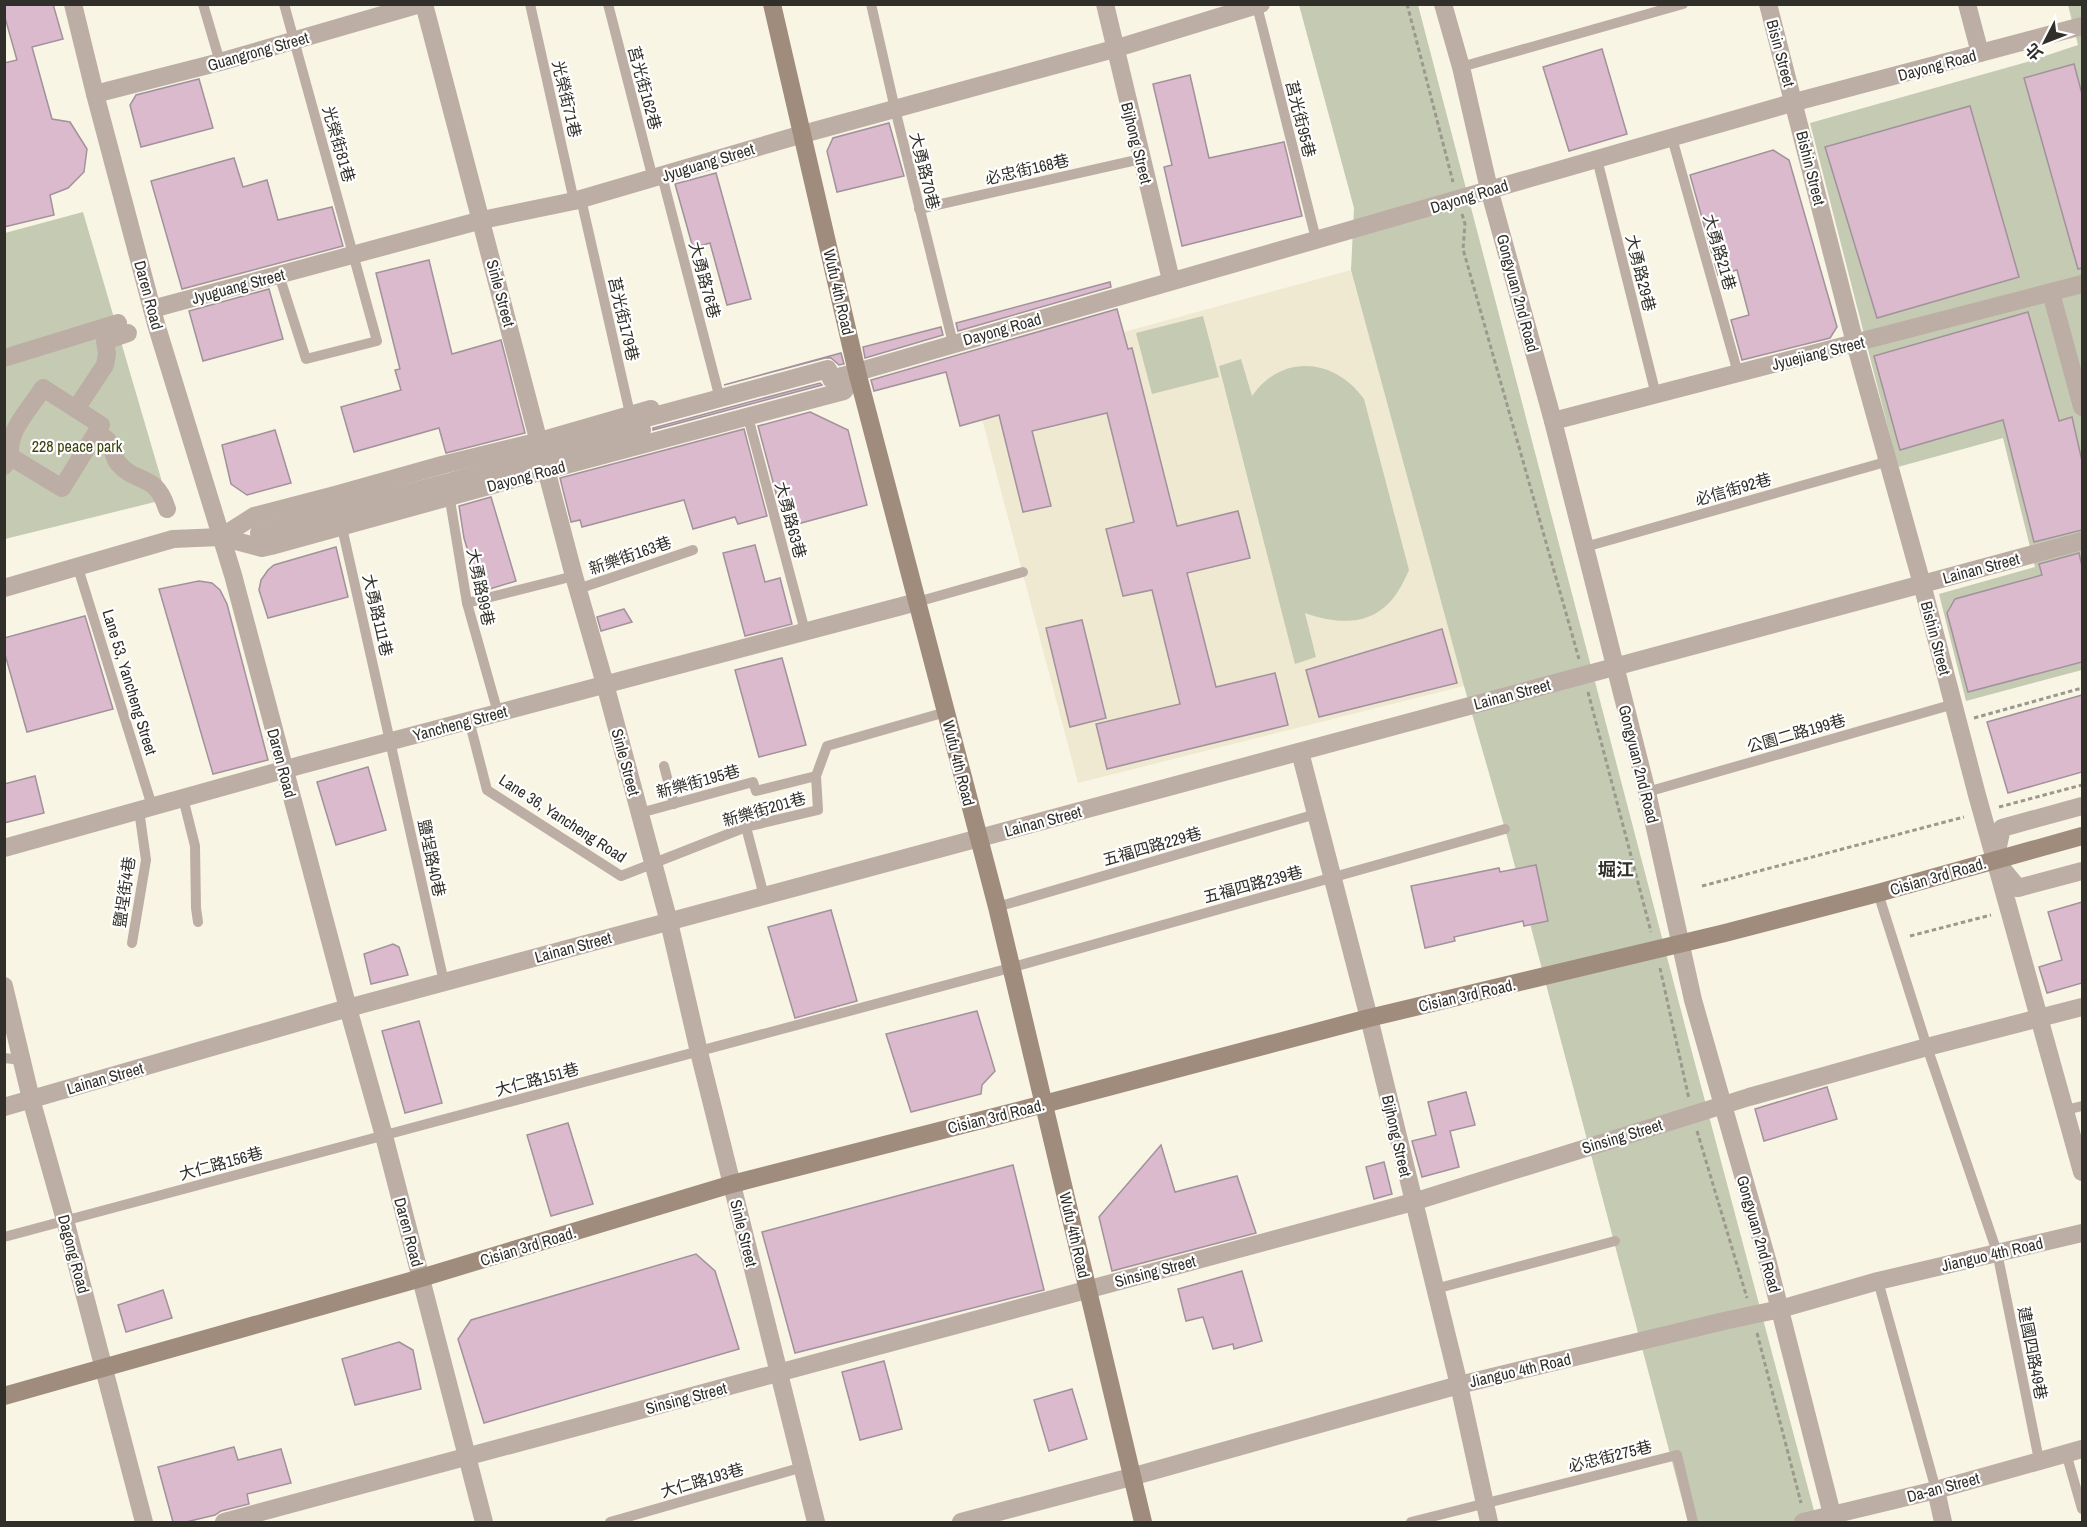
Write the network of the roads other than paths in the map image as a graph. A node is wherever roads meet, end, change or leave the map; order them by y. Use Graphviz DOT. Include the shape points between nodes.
graph roads {
  1 [pos="74,4"];
  2 [pos="203,4"];
  3 [pos="284,4"];
  4 [pos="422,4"];
  5 [pos="530,4"];
  6 [pos="608,4"];
  7 [pos="772,4"];
  8 [pos="871,4"];
  9 [pos="1105,4"];
  10 [pos="1443,4"];
  11 [pos="1683,4"];
  12 [pos="1768,4"];
  13 [pos="1967,4"];
  14 [pos="1259,5"];
  15 [pos="1221,10"];
  16 [pos="2082,26"];
  17 [pos="294,42"];
  18 [pos="1114,49"];
  19 [pos="1980,53"];
  20 [pos="220,62"];
  21 [pos="1461,67"];
  22 [pos="95,94"];
  23 [pos="1795,102"];
  24 [pos="895,109"];
  25 [pos="803,134"];
  26 [pos="1672,138"];
  27 [pos="1141,159"];
  28 [pos="1597,159"];
  29 [pos="657,178"];
  30 [pos="1489,189"];
  31 [pos="577,200"];
  32 [pos="920,209"];
  33 [pos="482,220"];
  34 [pos="1316,239"];
  35 [pos="354,254"];
  36 [pos="279,275"];
  37 [pos="1171,280"];
  38 [pos="2082,284"];
  39 [pos="2051,293"];
  40 [pos="152,309"];
  41 [pos="1862,341"];
  42 [pos="953,343"];
  43 [pos="4,358"];
  44 [pos="857,372"];
  45 [pos="1738,373"];
  46 [pos="718,391"];
  47 [pos="1656,395"];
  48 [pos="2082,407"];
  49 [pos="76,409"];
  50 [pos="748,417"];
  51 [pos="1553,421"];
  52 [pos="634,431"];
  53 [pos="97,433"];
  54 [pos="543,456"];
  55 [pos="1889,461"];
  56 [pos="8,462"];
  57 [pos="446,481"];
  58 [pos="167,509"];
  59 [pos="339,511"];
  60 [pos="259,533"];
  61 [pos="221,537"];
  62 [pos="2082,541"];
  63 [pos="1585,547"];
  64 [pos="693,550"];
  65 [pos="78,567"];
  66 [pos="1023,572"];
  67 [pos="576,583"];
  68 [pos="1922,584"];
  69 [pos="4,588"];
  70 [pos="917,602"];
  71 [pos="466,603"];
  72 [pos="805,631"];
  73 [pos="1616,667"];
  74 [pos="605,684"];
  75 [pos="1953,704"];
  76 [pos="946,712"];
  77 [pos="498,713"];
  78 [pos="469,720"];
  79 [pos="391,741"];
  80 [pos="1300,752"];
  81 [pos="664,766"];
  82 [pos="284,770"];
  83 [pos="816,776"];
  84 [pos="1647,792"];
  85 [pos="183,798"];
  86 [pos="674,804"];
  87 [pos="2082,806"];
  88 [pos="145,808"];
  89 [pos="640,813"];
  90 [pos="1316,814"];
  91 [pos="746,827"];
  92 [pos="1505,829"];
  93 [pos="2082,836"];
  94 [pos="978,838"];
  95 [pos="4,848"];
  96 [pos="1995,860"];
  97 [pos="2082,863"];
  98 [pos="654,864"];
  99 [pos="2082,871"];
  100 [pos="1332,878"];
  101 [pos="2040,882"];
  102 [pos="1878,893"];
  103 [pos="764,896"];
  104 [pos="997,906"];
  105 [pos="198,922"];
  106 [pos="669,922"];
  107 [pos="132,943"];
  108 [pos="1680,944"];
  109 [pos="1010,968"];
  110 [pos="444,982"];
  111 [pos="4,986"];
  112 [pos="2082,1007"];
  113 [pos="348,1008"];
  114 [pos="1369,1018"];
  115 [pos="2040,1018"];
  116 [pos="1927,1047"];
  117 [pos="699,1052"];
  118 [pos="13,1059"];
  119 [pos="31,1099"];
  120 [pos="1044,1104"];
  121 [pos="1722,1106"];
  122 [pos="4,1107"];
  123 [pos="2074,1108"];
  124 [pos="384,1136"];
  125 [pos="2082,1172"];
  126 [pos="732,1184"];
  127 [pos="1413,1202"];
  128 [pos="65,1220"];
  129 [pos="2082,1233"];
  130 [pos="4,1237"];
  131 [pos="1615,1241"];
  132 [pos="1997,1252"];
  133 [pos="421,1278"];
  134 [pos="1878,1281"];
  135 [pos="1088,1289"];
  136 [pos="1435,1289"];
  137 [pos="1780,1309"];
  138 [pos="103,1368"];
  139 [pos="779,1373"];
  140 [pos="1459,1385"];
  141 [pos="4,1396"];
  142 [pos="2074,1451"];
  143 [pos="467,1457"];
  144 [pos="2039,1460"];
  145 [pos="803,1467"];
  146 [pos="1131,1477"];
  147 [pos="1936,1490"];
  148 [pos="1484,1503"];
  149 [pos="2082,1509"];
  150 [pos="1802,1515"];
  151 [pos="1834,1519"];
  152 [pos="144,1522"];
  153 [pos="224,1522"];
  154 [pos="484,1522"];
  155 [pos="610,1522"];
  156 [pos="816,1522"];
  157 [pos="961,1522"];
  158 [pos="1143,1522"];
  159 [pos="1411,1522"];
  160 [pos="1489,1522"];
  161 [pos="1694,1522"];
  162 [pos="1943,1522"];
  1 -- 22 [label="street, Daren Road"];
  2 -- 20 [label="lane"];
  3 -- 17 [label="lane, 光榮街81巷"];
  4 -- 17 [label="street, Guangrong Street"];
  4 -- 33 [label="street, Sinle Street"];
  5 -- 31 [label="lane, 光榮街71巷"];
  6 -- 29 [label="lane, 莒光街162巷"];
  7 -- 25 [label="street, Wufu 4th Road"];
  8 -- 24 [label="lane, 大勇路70巷"];
  9 -- 18 [label="street, Bijhong Street"];
  10 -- 21 [label="street, Gongyuan 2nd Road"];
  11 -- 21 [label="lane"];
  12 -- 23 [label="street, Bisin Street"];
  13 -- 19 [label="street"];
  14 -- 15 [label="street, Jyuguang Street"];
  14 -- 34 [label="lane, 莒光街95巷"];
  15 -- 18 [label="street, Jyuguang Street"];
  16 -- 19 [label="street, Dayong Road"];
  17 -- 20 [label="street, Guangrong Street"];
  17 -- 35 [label="lane, 光榮街81巷"];
  18 -- 24 [label="street, Jyuguang Street"];
  18 -- 27 [label="street, Bijhong Street"];
  19 -- 23 [label="street, Dayong Road"];
  20 -- 22 [label="street, Guangrong Street"];
  21 -- 30 [label="street, Gongyuan 2nd Road"];
  22 -- 40 [label="street, Daren Road"];
  23 -- 26 [label="street, Dayong Road"];
  23 -- 41 [label="street, Bishin Street"];
  24 -- 25 [label="street, Jyuguang Street"];
  24 -- 32 [label="lane, 大勇路70巷"];
  25 -- 29 [label="street, Jyuguang Street"];
  25 -- 44 [label="street, Wufu 4th Road"];
  26 -- 28 [label="street, Dayong Road"];
  26 -- 45 [label="lane, 大勇路21巷"];
  27 -- 32 [label="lane, 必忠街168巷"];
  27 -- 37 [label="street, Bijhong Street"];
  28 -- 30 [label="street, Dayong Road"];
  28 -- 47 [label="lane, 大勇路29巷"];
  29 -- 31 [label="street, Jyuguang Street"];
  29 -- 46 [label="lane, 大勇路76巷"];
  30 -- 34 [label="street, Dayong Road"];
  30 -- 51 [label="street, Gongyuan 2nd Road"];
  31 -- 33 [label="street, Jyuguang Street"];
  31 -- 52 [label="lane, 莒光街179巷"];
  32 -- 42 [label="lane, 大勇路70巷"];
  33 -- 35 [label="street, Jyuguang Street"];
  33 -- 54 [label="street, Sinle Street"];
  34 -- 37 [label="street, Dayong Road"];
  35 -- 36 [label="street, Jyuguang Street"];
  35 -- 36 [label="lane, 光榮街81巷" via="377,341 306,359"];
  36 -- 40 [label="street, Jyuguang Street"];
  37 -- 42 [label="street, Dayong Road"];
  38 -- 39 [label="street, Jyuejiang Street"];
  39 -- 41 [label="street, Jyuejiang Street"];
  39 -- 48 [label="street"];
  40 -- 61 [label="street, Daren Road"];
  41 -- 45 [label="street, Jyuejiang Street"];
  41 -- 55 [label="street, Bishin Street"];
  42 -- 44 [label="street, Dayong Road"];
  43 -- 49 [label="street" via="123,328 105,341 105,365"];
  44 -- 46 [label="street, Dayong Road" via="831,362"];
  44 -- 50 [label="street, Dayong Road" via="844,391"];
  44 -- 52 [label="street" via="831,379 828,369 639,420 642,430"];
  44 -- 70 [label="street, Wufu 4th Road"];
  45 -- 47 [label="street, Jyuejiang Street"];
  46 -- 52 [label="street, Dayong Road"];
  47 -- 51 [label="street, Jyuejiang Street"];
  49 -- 53 [label="street" via="101,425"];
  49 -- 56 [label="street" via="43,388 13,433"];
  50 -- 52 [label="street, Dayong Road"];
  50 -- 72 [label="lane, 大勇路63巷"];
  51 -- 63 [label="street, Gongyuan 2nd Road"];
  52 -- 54 [label="street, Dayong Road"];
  52 -- 54 [label="street, Dayong Road"];
  53 -- 56 [label="street" via="62,488"];
  53 -- 58 [label="street" via="108,441 119,464 153,484"];
  54 -- 57 [label="street, Dayong Road"];
  54 -- 57 [label="street, Dayong Road"];
  54 -- 67 [label="street, Sinle Street"];
  55 -- 63 [label="lane, 必信街92巷"];
  55 -- 68 [label="street, Bishin Street"];
  57 -- 59 [label="street, Dayong Road"];
  57 -- 59 [label="street, Dayong Road"];
  57 -- 71 [label="lane, 大勇路99巷"];
  59 -- 60 [label="street"];
  59 -- 61 [label="street, Dayong Road" via="254,516"];
  59 -- 61 [label="street, Dayong Road" via="262,548"];
  59 -- 79 [label="lane, 大勇路111巷"];
  61 -- 65 [label="street, Dayong Road" via="173,539"];
  61 -- 82 [label="street, Daren Road"];
  62 -- 68 [label="street, Lainan Street"];
  63 -- 73 [label="street, Gongyuan 2nd Road"];
  64 -- 67 [label="lane, 新樂街163巷"];
  65 -- 69 [label="street, Dayong Road"];
  65 -- 88 [label="lane, Lane 53, Yancheng Street"];
  66 -- 70 [label="lane"];
  67 -- 71 [label="lane, 新樂街163巷"];
  67 -- 74 [label="street, Sinle Street"];
  68 -- 73 [label="street, Lainan Street"];
  68 -- 75 [label="street, Bishin Street"];
  70 -- 72 [label="street, Yancheng Street"];
  70 -- 76 [label="street, Wufu 4th Road"];
  71 -- 77 [label="lane, 大勇路99巷"];
  72 -- 74 [label="street, Yancheng Street"];
  73 -- 80 [label="street, Lainan Street"];
  73 -- 84 [label="street, Gongyuan 2nd Road"];
  74 -- 77 [label="street, Yancheng Street"];
  74 -- 89 [label="street, Sinle Street"];
  75 -- 84 [label="lane, 公園二路199巷"];
  75 -- 96 [label="street, Bishin Street"];
  76 -- 83 [label="lane" via="827,746"];
  76 -- 94 [label="street, Wufu 4th Road"];
  77 -- 78 [label="street, Yancheng Street"];
  78 -- 79 [label="street, Yancheng Street"];
  78 -- 98 [label="lane, Lane 36, Yancheng Road" via="488,790 621,876"];
  79 -- 82 [label="street, Yancheng Street"];
  79 -- 110 [label="lane, 鹽埕路40巷"];
  80 -- 90 [label="street, Bijhong Street"];
  80 -- 94 [label="street, Lainan Street"];
  81 -- 86 [label="lane"];
  82 -- 85 [label="street, Yancheng Street"];
  82 -- 113 [label="street, Daren Road"];
  83 -- 86 [label="lane, 新樂街195巷" via="756,791 753,782"];
  83 -- 91 [label="lane, 新樂街201巷" via="818,810"];
  84 -- 108 [label="street, Gongyuan 2nd Road"];
  85 -- 88 [label="street, Yancheng Street"];
  85 -- 105 [label="lane" via="195,846"];
  86 -- 89 [label="lane, 新樂街195巷"];
  87 -- 96 [label="street, Cisian 3rd Road." via="2002,828"];
  88 -- 95 [label="street, Yancheng Street"];
  88 -- 107 [label="lane, 鹽埕街4巷" via="146,861"];
  89 -- 98 [label="street, Sinle Street"];
  90 -- 100 [label="street, Bijhong Street"];
  90 -- 104 [label="lane, 五福四路229巷"];
  91 -- 98 [label="lane, 新樂街201巷"];
  91 -- 103 [label="lane"];
  92 -- 100 [label="lane, 五福四路239巷"];
  93 -- 96 [label="street, Cisian 3rd Road."];
  94 -- 103 [label="street, Lainan Street"];
  94 -- 104 [label="street, Wufu 4th Road"];
  96 -- 101 [label="street, Cisian 3rd Road." via="2018,888"];
  96 -- 102 [label="street, Cisian 3rd Road."];
  96 -- 115 [label="street, Bishin Street"];
  97 -- 101 [label="street, Cisian 3rd Road."];
  98 -- 106 [label="street, Sinle Street"];
  99 -- 101 [label="street, Cisian 3rd Road."];
  100 -- 109 [label="lane, 五福四路239巷"];
  100 -- 114 [label="street, Bijhong Street"];
  102 -- 108 [label="street, Cisian 3rd Road."];
  102 -- 116 [label="lane, 建國四路49巷"];
  103 -- 106 [label="street, Lainan Street"];
  104 -- 109 [label="street, Wufu 4th Road"];
  106 -- 110 [label="street, Lainan Street"];
  106 -- 117 [label="street, Sinle Street"];
  108 -- 114 [label="street, Cisian 3rd Road."];
  108 -- 121 [label="street, Gongyuan 2nd Road"];
  109 -- 117 [label="lane, 五福四路239巷"];
  109 -- 120 [label="street, Wufu 4th Road"];
  110 -- 113 [label="street, Lainan Street"];
  111 -- 118 [label="street, Dagong Road"];
  112 -- 115 [label="street, Sinsing Street"];
  113 -- 119 [label="street, Lainan Street"];
  113 -- 124 [label="street, Daren Road"];
  114 -- 120 [label="street, Cisian 3rd Road."];
  114 -- 127 [label="street, Bijhong Street"];
  115 -- 116 [label="street, Sinsing Street"];
  115 -- 123 [label="street, Bishin Street"];
  116 -- 121 [label="street, Sinsing Street"];
  116 -- 132 [label="lane, 建國四路49巷"];
  117 -- 124 [label="lane, 大仁路151巷"];
  117 -- 126 [label="street, Sinle Street"];
  118 -- 119 [label="street, Dagong Road"];
  119 -- 122 [label="street, Lainan Street"];
  119 -- 128 [label="street, Dagong Road"];
  120 -- 126 [label="street, Cisian 3rd Road."];
  120 -- 135 [label="street, Wufu 4th Road"];
  121 -- 127 [label="street, Sinsing Street"];
  121 -- 137 [label="street, Gongyuan 2nd Road"];
  123 -- 125 [label="street, Bishin Street"];
  124 -- 128 [label="lane, 大仁路156巷"];
  124 -- 133 [label="street, Daren Road"];
  126 -- 133 [label="street, Cisian 3rd Road."];
  126 -- 139 [label="street, Sinle Street"];
  127 -- 135 [label="street, Sinsing Street"];
  127 -- 136 [label="street, Bijhong Street"];
  128 -- 130 [label="lane, 大仁路156巷"];
  128 -- 138 [label="street, Dagong Road"];
  129 -- 132 [label="street, Jianguo 4th Road"];
  131 -- 136 [label="lane"];
  132 -- 134 [label="street, Jianguo 4th Road"];
  132 -- 144 [label="lane, 建國四路49巷"];
  133 -- 138 [label="street, Cisian 3rd Road."];
  133 -- 143 [label="street, Daren Road"];
  134 -- 137 [label="street, Jianguo 4th Road"];
  134 -- 147 [label="lane"];
  135 -- 139 [label="street, Sinsing Street"];
  135 -- 146 [label="street, Wufu 4th Road"];
  136 -- 140 [label="street, Bijhong Street"];
  137 -- 140 [label="street, Jianguo 4th Road"];
  137 -- 151 [label="street, Gongyuan 2nd Road"];
  138 -- 141 [label="street, Cisian 3rd Road."];
  138 -- 152 [label="street, Dagong Road"];
  139 -- 143 [label="street, Sinsing Street"];
  139 -- 145 [label="street, Sinle Street"];
  140 -- 146 [label="street, Jianguo 4th Road"];
  140 -- 148 [label="street, Bijhong Street"];
  142 -- 144 [label="street, Da-an Street"];
  142 -- 149 [label="lane"];
  143 -- 153 [label="street, Sinsing Street"];
  143 -- 154 [label="street, Daren Road"];
  144 -- 147 [label="street, Da-an Street"];
  145 -- 155 [label="lane, 大仁路193巷"];
  145 -- 156 [label="street, Sinle Street"];
  146 -- 157 [label="street, Jianguo 4th Road"];
  146 -- 158 [label="street, Wufu 4th Road"];
  147 -- 151 [label="street, Da-an Street"];
  147 -- 162 [label="street"];
  148 -- 159 [label="lane"];
  148 -- 160 [label="street, Bijhong Street"];
  148 -- 161 [label="lane, 必忠街275巷" via="1677,1455"];
  150 -- 151 [label="street, Da-an Street"];
}
